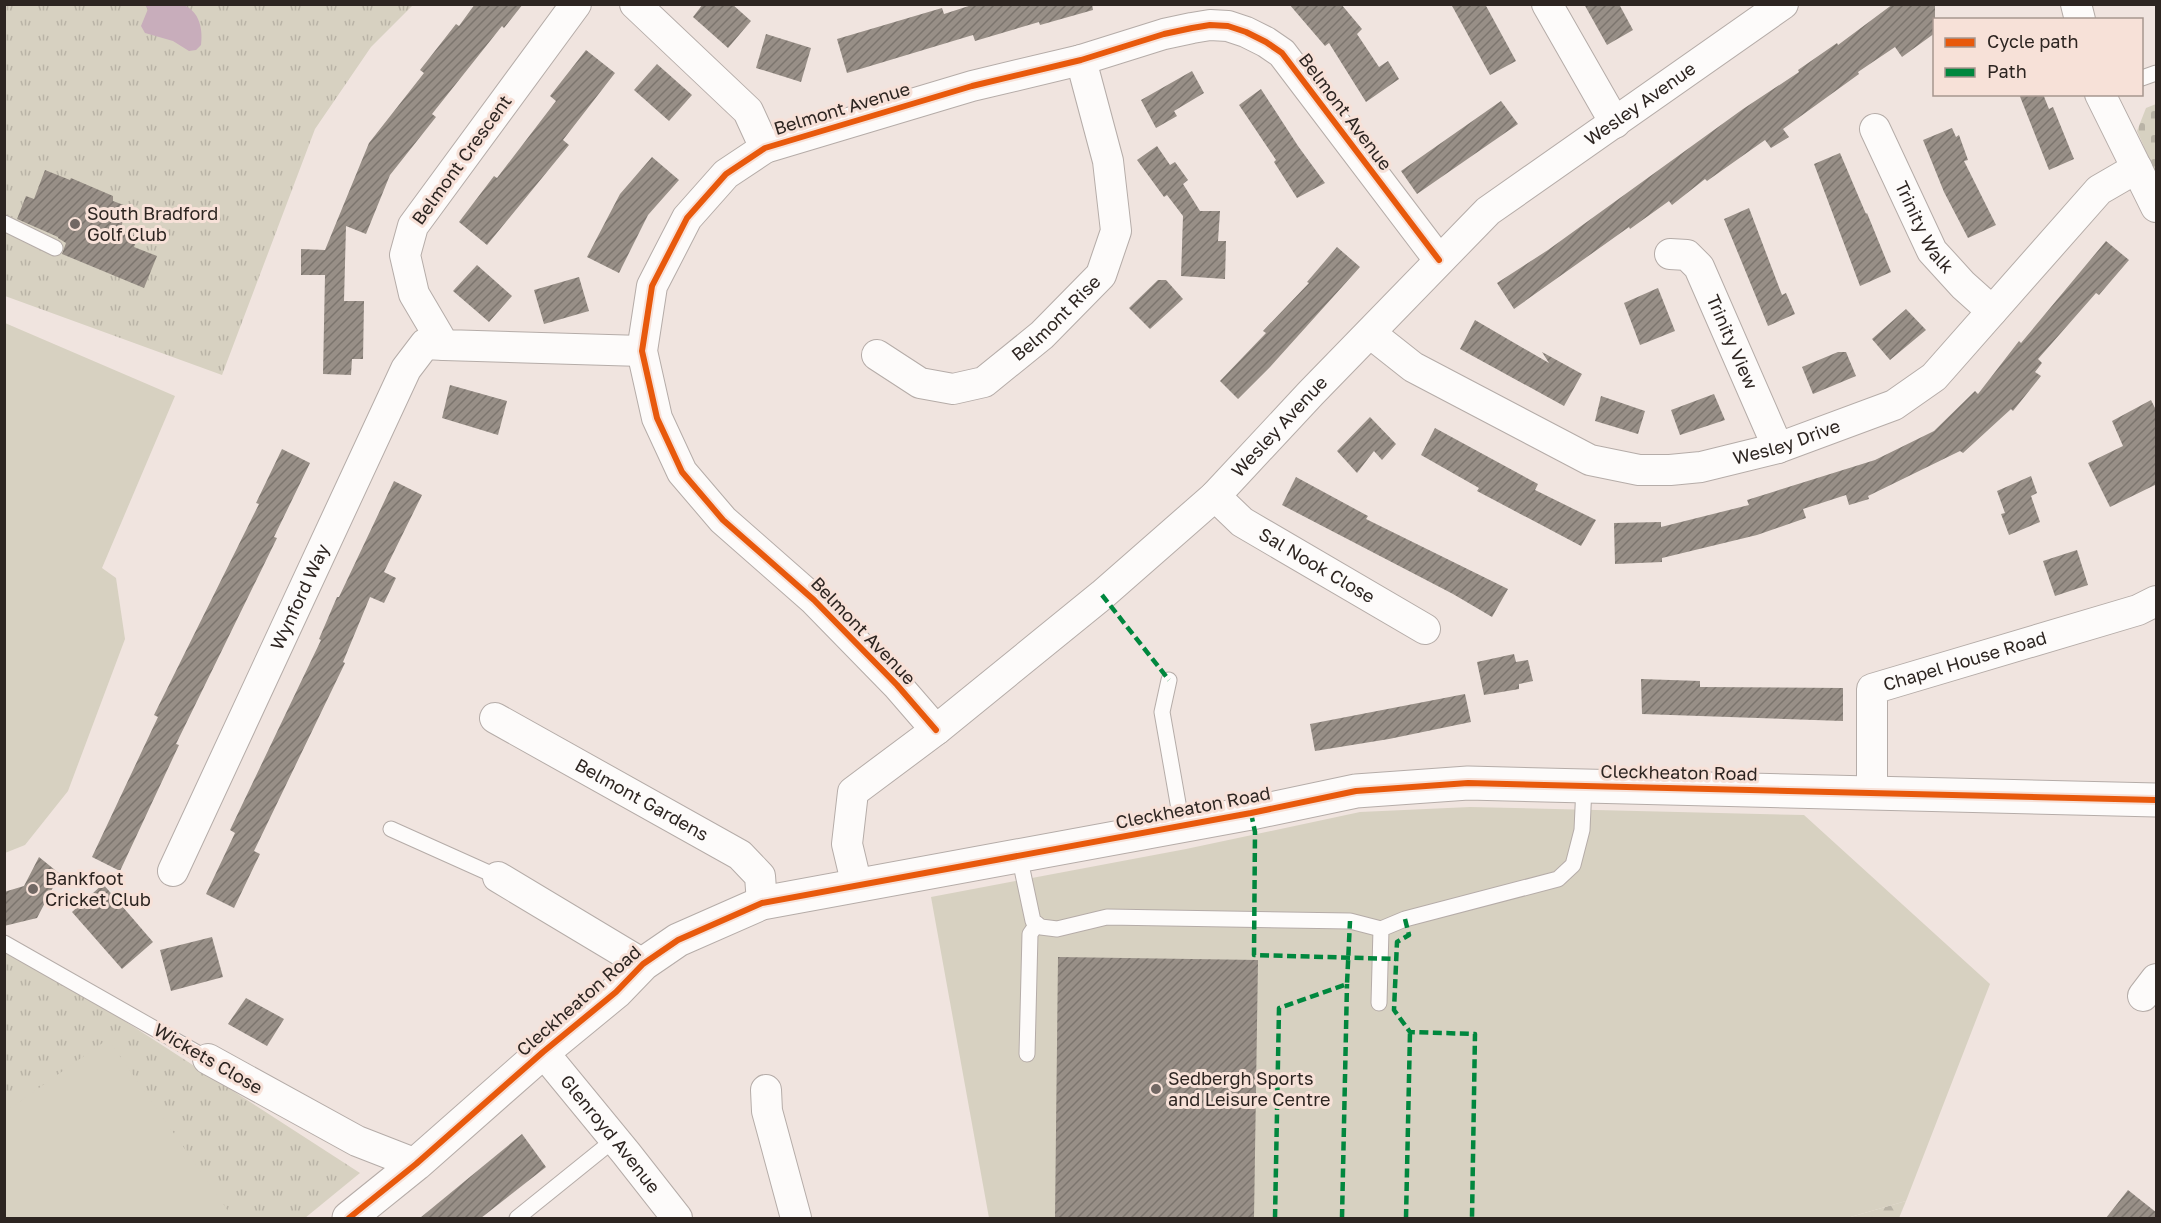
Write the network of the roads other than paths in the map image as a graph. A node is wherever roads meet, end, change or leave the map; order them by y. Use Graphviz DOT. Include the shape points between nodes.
graph roads {
  1 [pos="576,4"];
  2 [pos="635,4"];
  3 [pos="1547,4"];
  4 [pos="1783,4"];
  5 [pos="1081,60"];
  6 [pos="2101,96"];
  7 [pos="1615,123"];
  8 [pos="1875,129"];
  9 [pos="765,148"];
  10 [pos="2137,168"];
  11 [pos="2157,207"];
  12 [pos="4,223"];
  13 [pos="55,248"];
  14 [pos="1670,254"];
  15 [pos="1439,260"];
  16 [pos="1992,311"];
  17 [pos="1370,333"];
  18 [pos="444,345"];
  19 [pos="642,351"];
  20 [pos="877,355"];
  21 [pos="1778,448"];
  22 [pos="1215,496"];
  23 [pos="2157,601"];
  24 [pos="1425,629"];
  25 [pos="1169,680"];
  26 [pos="495,718"];
  27 [pos="936,729"];
  28 [pos="1584,786"];
  29 [pos="1872,793"];
  30 [pos="2157,800"];
  31 [pos="1182,826"];
  32 [pos="390,829"];
  33 [pos="1019,855"];
  34 [pos="173,872"];
  35 [pos="498,877"];
  36 [pos="857,886"];
  37 [pos="762,903"];
  38 [pos="1037,924"];
  39 [pos="1381,929"];
  40 [pos="4,943"];
  41 [pos="643,964"];
  42 [pos="1379,1003"];
  43 [pos="543,1052"];
  44 [pos="1028,1053"];
  45 [pos="208,1059"];
  46 [pos="766,1090"];
  47 [pos="615,1139"];
  48 [pos="416,1164"];
  49 [pos="349,1218"];
  50 [pos="517,1218"];
  51 [pos="676,1218"];
  52 [pos="796,1218"];
  1 -- 18 [label="street, Belmont Crescent" via="413,226 405,255 414,294"];
  2 -- 9 [label="street" via="748,111"];
  3 -- 7 [label="street"];
  4 -- 7 [label="street, Wesley Avenue"];
  5 -- 9 [label="street, Belmont Avenue" via="972,86"];
  5 -- 15 [label="street, Belmont Avenue" via="1164,33 1210,25 1228,26 1266,42 1282,53"];
  5 -- 20 [label="street, Belmont Rise" via="1108,161 1116,231 1101,275 1042,335 984,382 953,389 920,383"];
  6 -- 10 [label="street"];
  7 -- 15 [label="street, Wesley Avenue" via="1488,211"];
  8 -- 16 [label="street, Trinity Walk" via="1932,251"];
  9 -- 19 [label="street, Belmont Avenue" via="726,174 687,218 652,286"];
  10 -- 11 [label="street"];
  10 -- 16 [label="street, Wesley Drive" via="2098,190"];
  12 -- 13 [label="lane"];
  14 -- 21 [label="street, Trinity View" via="1687,255 1699,267"];
  15 -- 17 [label="street, Wesley Avenue"];
  16 -- 21 [label="street, Wesley Drive" via="1934,377 1894,405"];
  17 -- 21 [label="street, Wesley Drive" via="1413,367 1590,460 1640,470 1670,470 1701,467"];
  17 -- 22 [label="street, Wesley Avenue"];
  18 -- 19 [label="street"];
  18 -- 34 [label="street, Wynford Way" via="425,344 406,369"];
  19 -- 27 [label="street, Belmont Avenue" via="657,418 682,472 723,520 814,600"];
  22 -- 24 [label="street, Sal Nook Close" via="1242,522"];
  22 -- 27 [label="street, Wesley Avenue" via="1110,588"];
  23 -- 29 [label="street, Chapel House Road" via="1872,689"];
  25 -- 31 [label="lane" via="1162,712"];
  26 -- 37 [label="street, Belmont Gardens" via="740,855 759,876"];
  27 -- 36 [label="street, Wesley Avenue" via="853,792 847,844"];
  28 -- 29 [label="street, Cleckheaton Road"];
  28 -- 31 [label="street, Cleckheaton Road" via="1468,783 1356,791"];
  28 -- 39 [label="lane" via="1582,830 1573,865 1558,879 1405,919"];
  29 -- 30 [label="street, Cleckheaton Road"];
  31 -- 33 [label="street, Cleckheaton Road"];
  32 -- 35 [label="lane"];
  33 -- 36 [label="street, Cleckheaton Road"];
  33 -- 38 [label="lane"];
  35 -- 41 [label="street"];
  36 -- 37 [label="street, Cleckheaton Road"];
  37 -- 41 [label="street, Cleckheaton Road" via="678,940"];
  38 -- 39 [label="lane" via="1057,929 1107,917 1350,921"];
  38 -- 44 [label="lane" via="1030,934"];
  39 -- 42 [label="lane"];
  40 -- 45 [label="lane, Wickets Close"];
  41 -- 43 [label="street, Cleckheaton Road" via="616,992"];
  43 -- 47 [label="street, Glenroyd Avenue"];
  43 -- 48 [label="street, Cleckheaton Road"];
  45 -- 48 [label="street, Wickets Close" via="357,1141"];
  46 -- 52 [label="street" via="766,1111"];
  47 -- 50 [label="lane"];
  47 -- 51 [label="street, Glenroyd Avenue"];
  48 -- 49 [label="street, Cleckheaton Road"];
}
